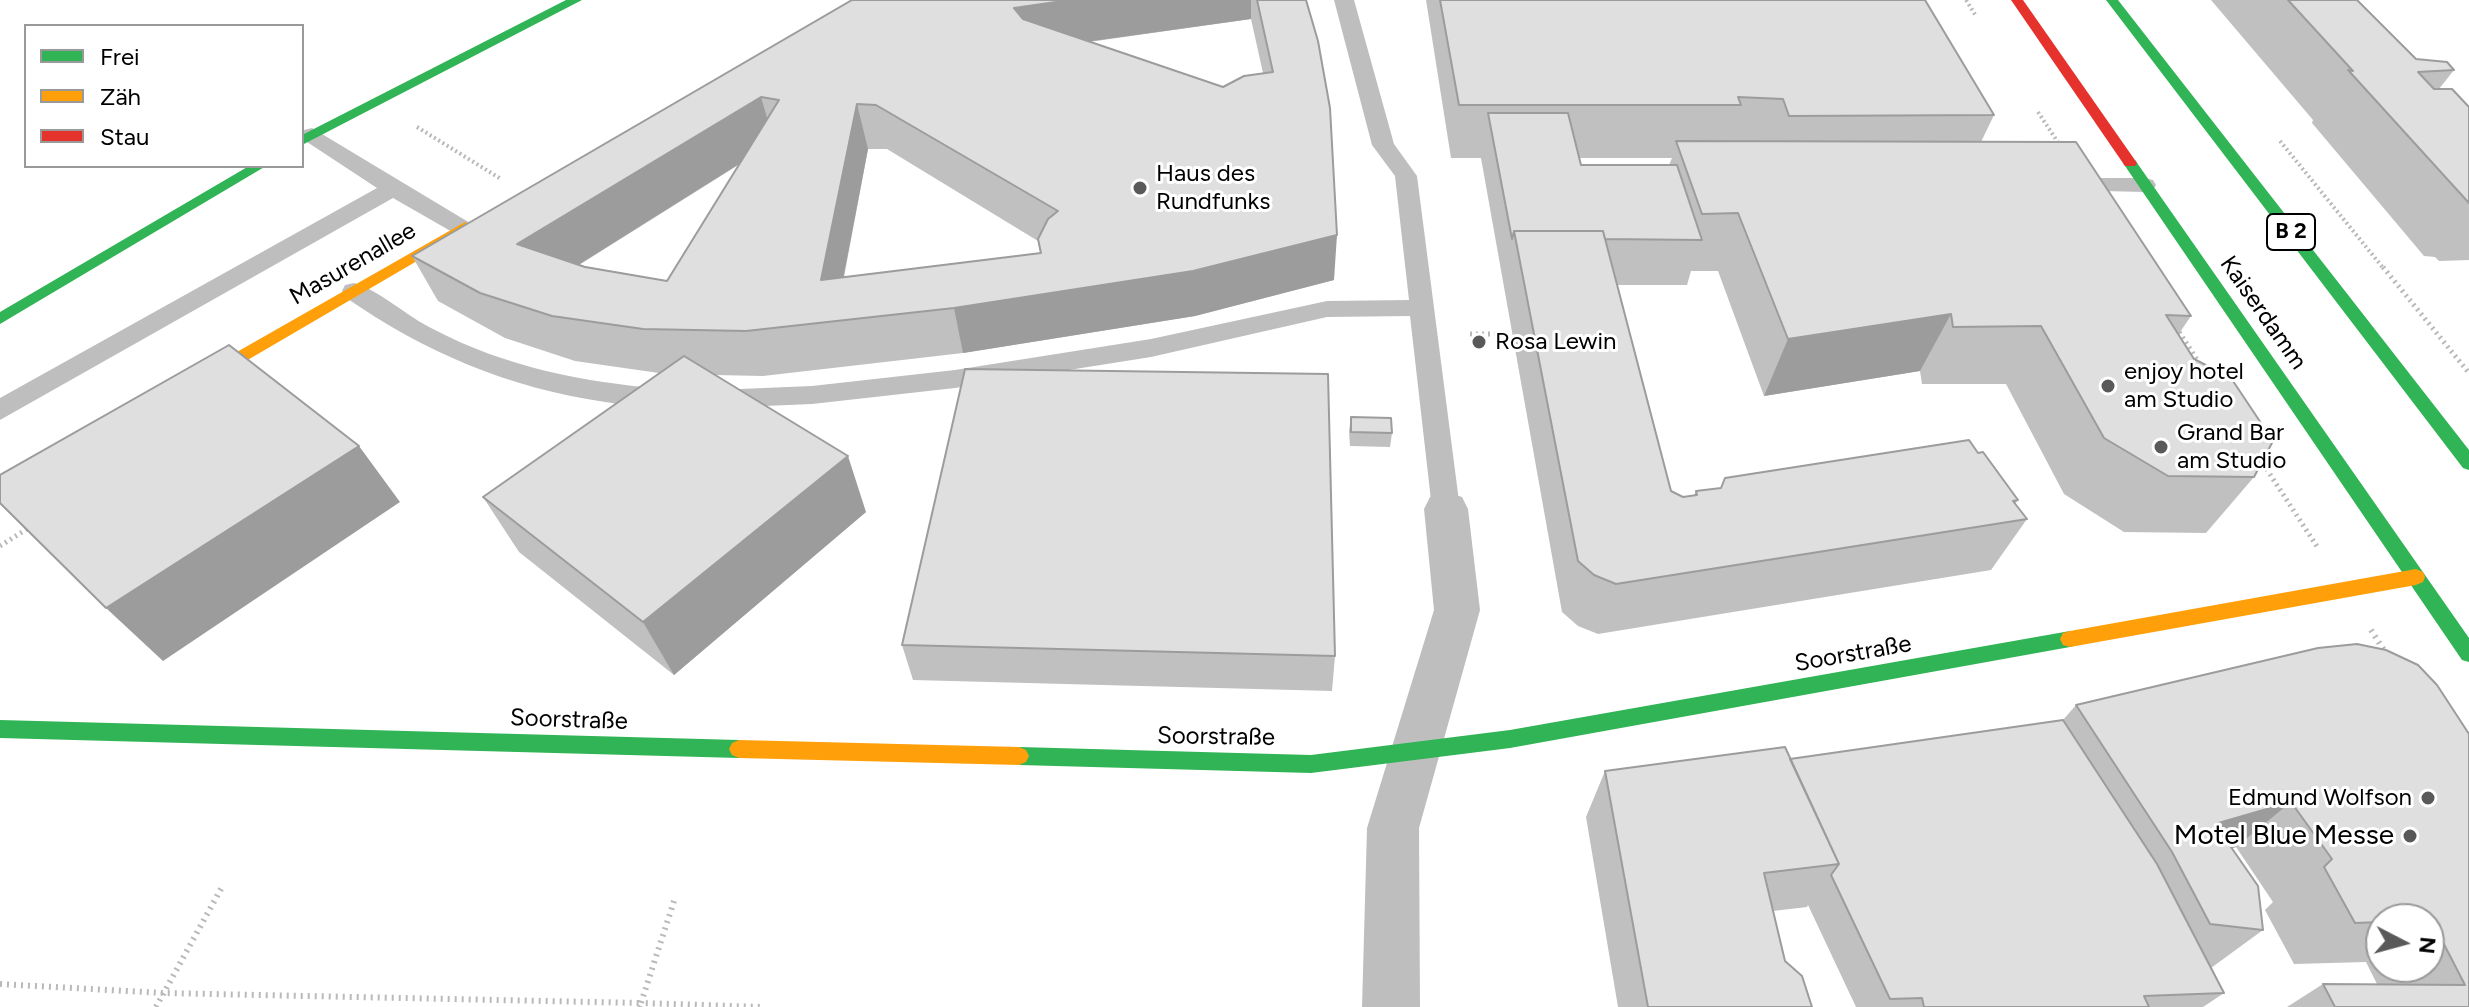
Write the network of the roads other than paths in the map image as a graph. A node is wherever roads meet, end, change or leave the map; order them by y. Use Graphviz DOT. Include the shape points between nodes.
graph roads {
  1 [pos="576,0"];
  2 [pos="1344,0"];
  3 [pos="2017,0"];
  4 [pos="2112,0"];
  5 [pos="307,138"];
  6 [pos="256,168"];
  7 [pos="2050,185"];
  8 [pos="2145,185"];
  9 [pos="393,188"];
  10 [pos="469,224"];
  11 [pos="354,291"];
  12 [pos="1424,308"];
  13 [pos="0,319"];
  14 [pos="177,394"];
  15 [pos="0,410"];
  16 [pos="2469,463"];
  17 [pos="1446,509"];
  18 [pos="2416,577"];
  19 [pos="2469,654"];
  20 [pos="0,729"];
  21 [pos="1413,752"];
  22 [pos="1391,1007"];
  1 -- 5 [label="main road"];
  2 -- 12 [label="lane" via="1383,145 1406,176"];
  3 -- 8 [label="main road, Kaiserdamm"];
  4 -- 16 [label="main road, B 2"];
  5 -- 9 [label="lane"];
  6 -- 13 [label="main road"];
  7 -- 8 [label="lane"];
  8 -- 18 [label="main road, Kaiserdamm"];
  9 -- 10 [label="lane"];
  9 -- 15 [label="lane"];
  10 -- 11 [label="main road, Masurenallee"];
  11 -- 12 [label="lane" via="433,341 508,372 560,386 689,399 812,395 955,379 1151,348 1327,309"];
  11 -- 14 [label="main road, Masurenallee"];
  12 -- 17 [label="lane"];
  17 -- 21 [label="street" via="1457,610"];
  18 -- 19 [label="main road, Kaiserdamm"];
  18 -- 21 [label="main road, Soorstraße"];
  20 -- 21 [label="main road, Soorstraße" via="1311,764"];
  21 -- 22 [label="street" via="1393,828"];
}
